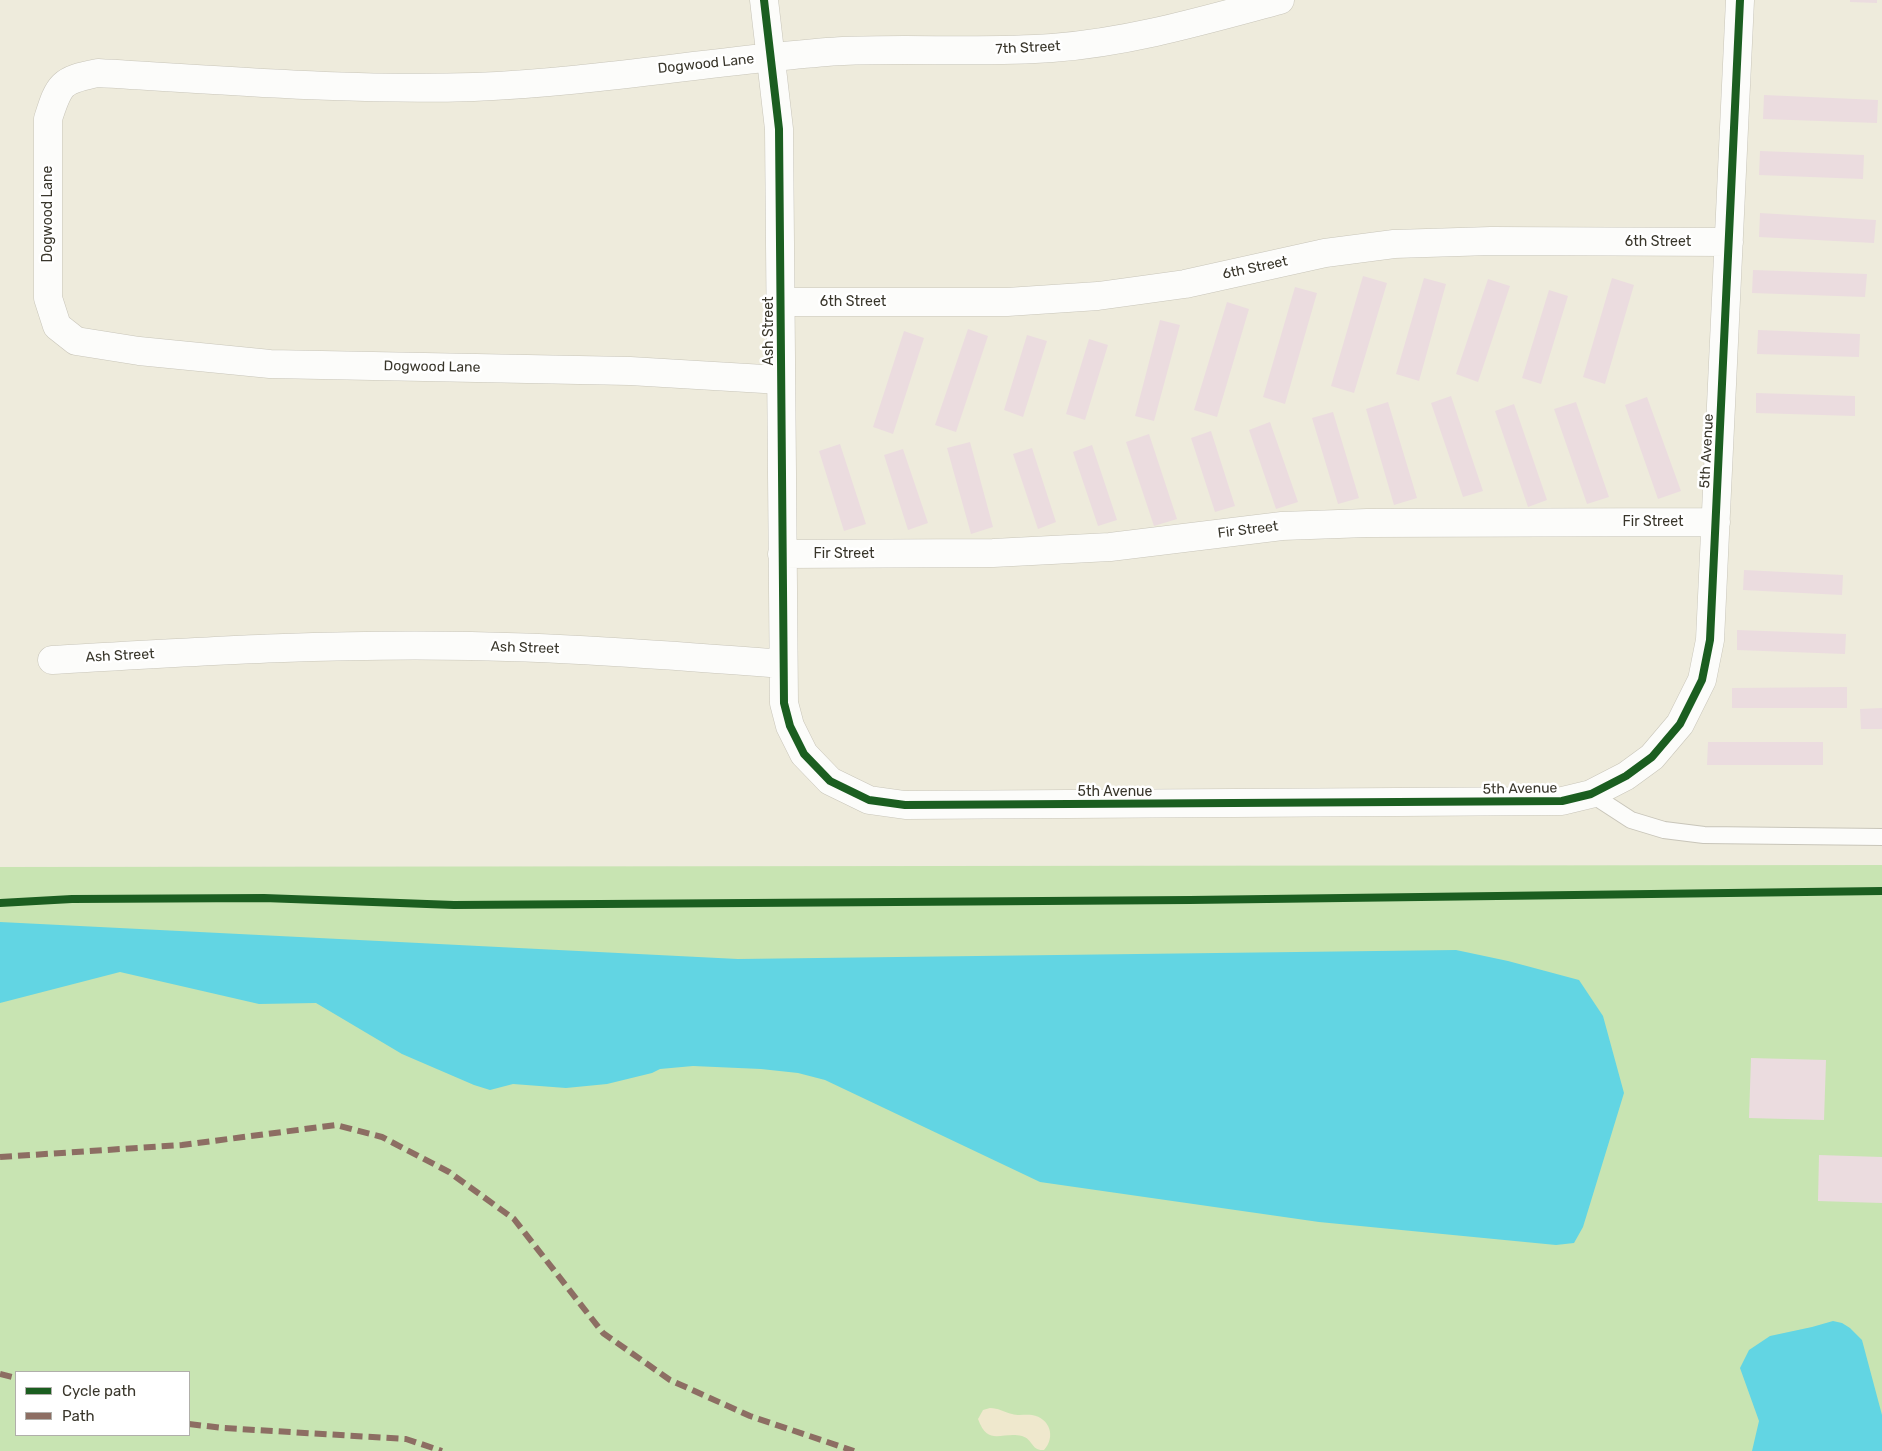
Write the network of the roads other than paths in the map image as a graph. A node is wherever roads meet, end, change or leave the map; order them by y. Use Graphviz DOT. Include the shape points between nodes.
graph roads {
  1 [pos="764,0"];
  2 [pos="1280,0"];
  3 [pos="1740,0"];
  4 [pos="770,58"];
  5 [pos="1729,242"];
  6 [pos="781,302"];
  7 [pos="781,380"];
  8 [pos="1716,522"];
  9 [pos="782,554"];
  10 [pos="52,660"];
  11 [pos="783,664"];
  12 [pos="1591,794"];
  13 [pos="1882,837"];
  1 -- 4 [label="street, Ash Street"];
  2 -- 4 [label="street, 7th Street" via="1170,30 1053,48 843,51"];
  3 -- 5 [label="street, 5th Avenue"];
  4 -- 6 [label="street, Ash Street" via="778,129"];
  4 -- 7 [label="street, Dogwood Lane" via="564,81 475,87 325,86 98,73 73,78 57,92 48,119 48,298 57,326 76,341 139,351 270,364 630,372"];
  5 -- 6 [label="street, 6th Street" via="1394,244 1325,253 1185,284 1098,296 1007,302"];
  5 -- 8 [label="street, 5th Avenue"];
  6 -- 7 [label="street, Ash Street"];
  7 -- 9 [label="street, Ash Street"];
  8 -- 9 [label="street, Fir Street" via="1367,523 1282,526 1110,547 993,553"];
  8 -- 12 [label="street, 5th Avenue" via="1710,640 1702,680 1680,724 1652,757 1626,776"];
  9 -- 11 [label="street, Ash Street"];
  10 -- 11 [label="street, Ash Street" via="287,647 469,646 609,651"];
  11 -- 12 [label="street, 5th Avenue" via="784,703 790,726 804,754 830,781 869,800 905,805 1424,803 1562,801"];
  12 -- 13 [label="lane" via="1631,820 1664,830 1704,835"];
}
